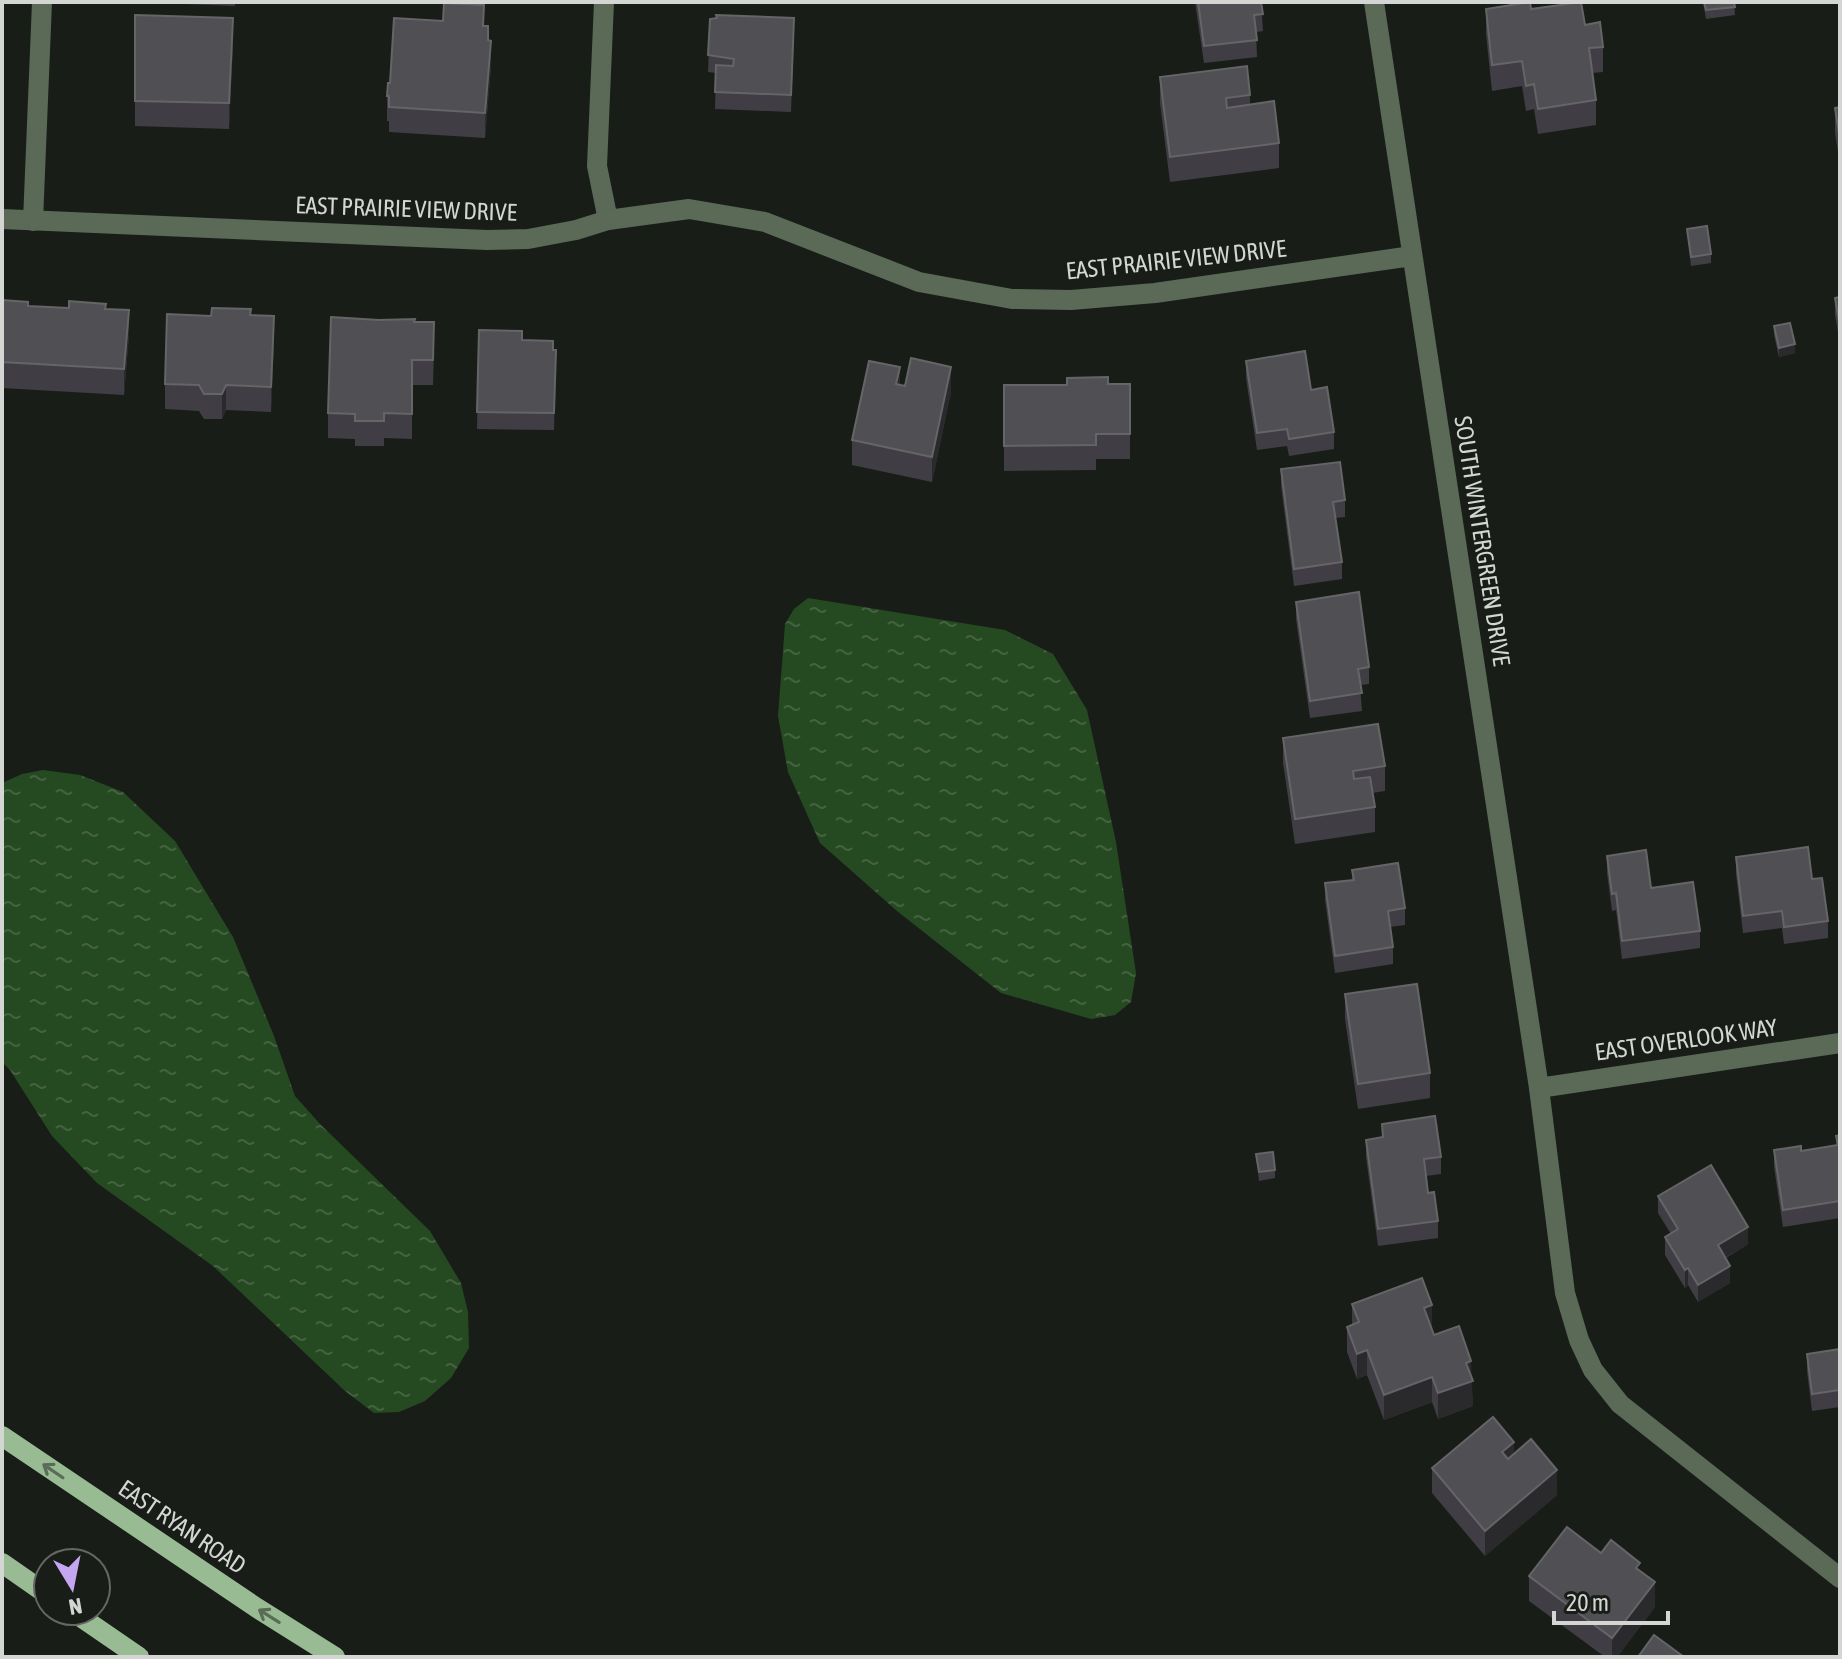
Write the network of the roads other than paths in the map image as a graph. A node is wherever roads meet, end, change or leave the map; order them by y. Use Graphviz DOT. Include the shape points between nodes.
graph roads {
  1 [pos="42,2"];
  2 [pos="604,2"];
  3 [pos="1374,2"];
  4 [pos="2,219"];
  5 [pos="608,220"];
  6 [pos="33,221"];
  7 [pos="1412,256"];
  8 [pos="1840,1043"];
  9 [pos="1539,1088"];
  10 [pos="2,1436"];
  11 [pos="2,1563"];
  12 [pos="1840,1578"];
  13 [pos="32,1584"];
  14 [pos="95,1627"];
  15 [pos="139,1657"];
  16 [pos="335,1657"];
  1 -- 6 [label="street"];
  2 -- 5 [label="street" via="597,166"];
  3 -- 7 [label="street, SOUTH WINTERGREEN DRIVE"];
  4 -- 6 [label="street, EAST PRAIRIE VIEW DRIVE"];
  5 -- 6 [label="street, EAST PRAIRIE VIEW DRIVE" via="528,239 487,240"];
  5 -- 7 [label="street, EAST PRAIRIE VIEW DRIVE" via="689,209 765,222 919,282 1012,299 1155,293"];
  7 -- 9 [label="street, SOUTH WINTERGREEN DRIVE"];
  8 -- 9 [label="street, EAST OVERLOOK WAY"];
  9 -- 12 [label="street, SOUTH WINTERGREEN DRIVE" via="1565,1293 1593,1370 1620,1404"];
  16 -- 10 [label="main road, EAST RYAN ROAD, one-way"];
  11 -- 13 [label="main road"];
  14 -- 15 [label="main road"];
}
